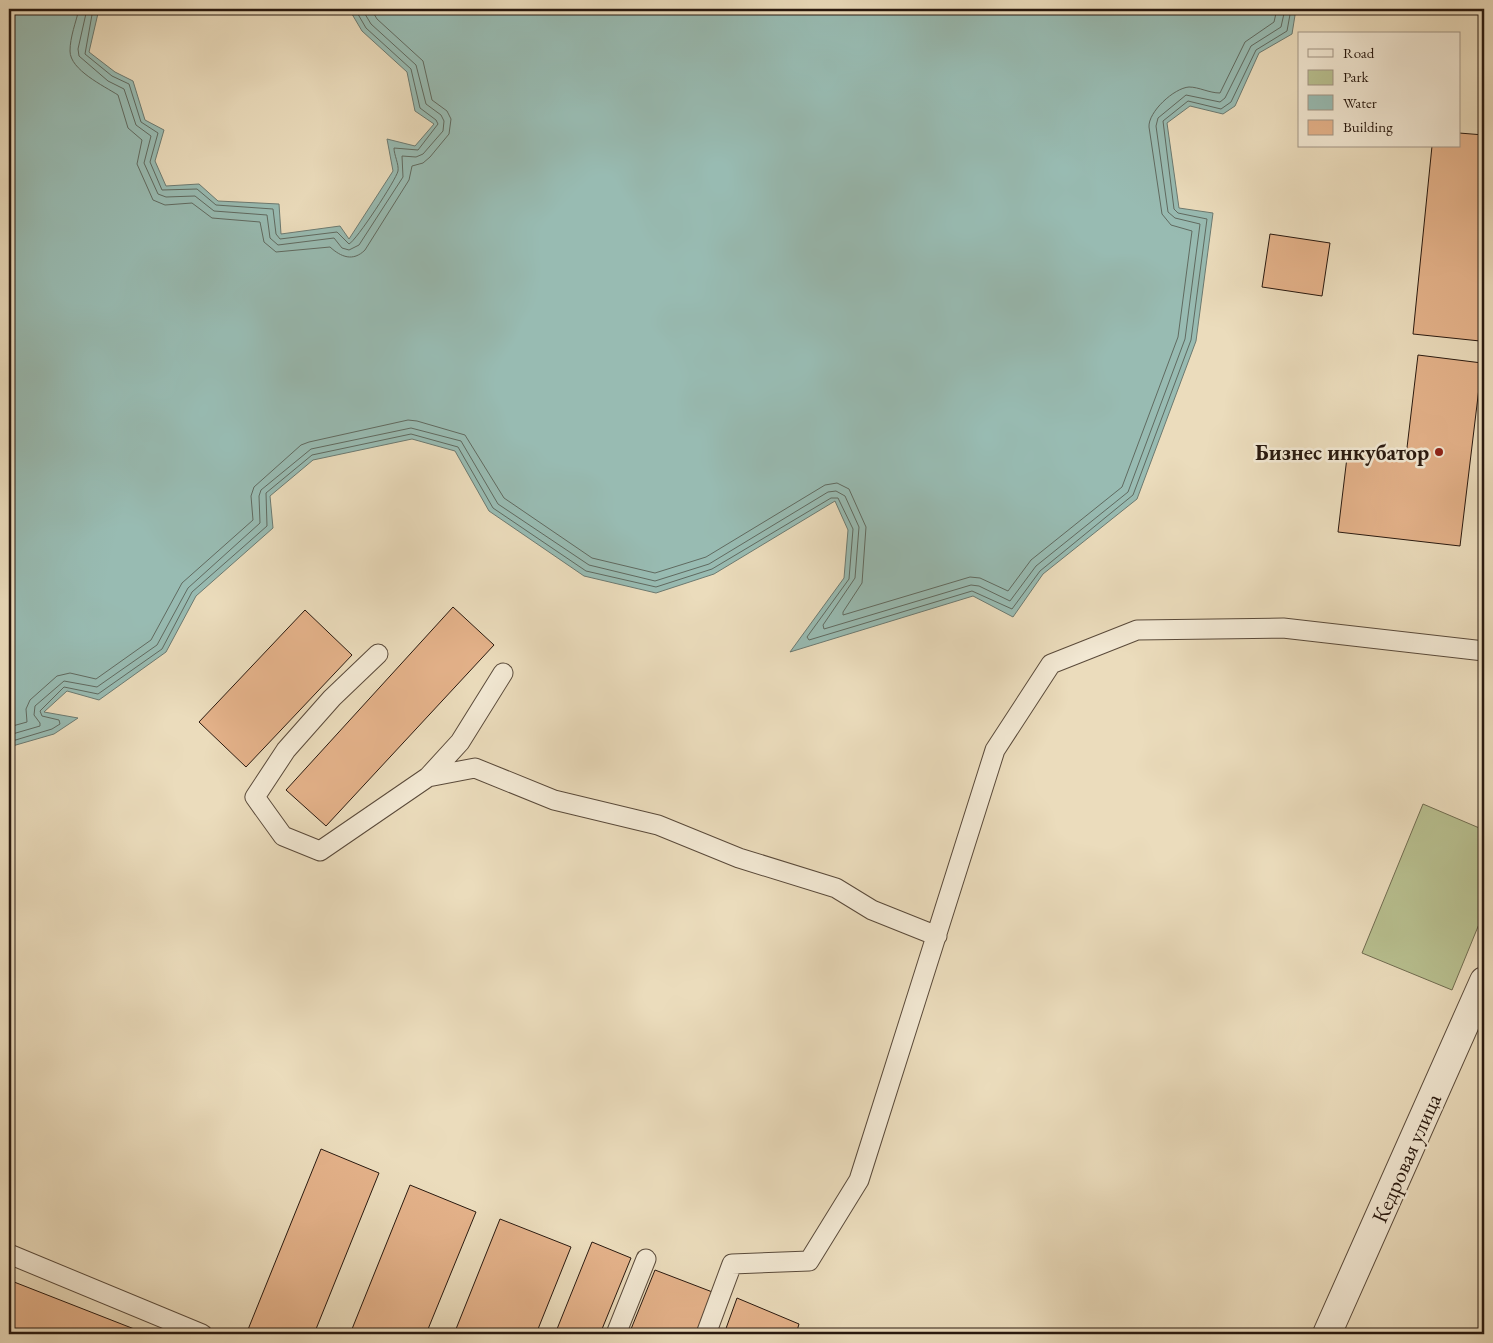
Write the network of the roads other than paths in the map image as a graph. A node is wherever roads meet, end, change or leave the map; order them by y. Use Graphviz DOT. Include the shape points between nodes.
graph roads {
  1 [pos="1484,651"];
  2 [pos="378,654"];
  3 [pos="502,673"];
  4 [pos="428,777"];
  5 [pos="937,936"];
  6 [pos="1484,981"];
  7 [pos="9,1254"];
  8 [pos="646,1259"];
  9 [pos="202,1334"];
  10 [pos="616,1334"];
  11 [pos="706,1334"];
  12 [pos="1327,1334"];
  1 -- 5 [label="lane" via="1283,628 1137,630 1051,664 995,750"];
  2 -- 4 [label="lane" via="332,698 286,750 255,797 283,836 320,851"];
  3 -- 4 [label="lane" via="460,742"];
  4 -- 5 [label="lane" via="475,768 554,800 658,825 739,858 836,888 872,910"];
  5 -- 11 [label="lane" via="860,1180 809,1261 732,1264"];
  6 -- 12 [label="street, Кедровая улица"];
  7 -- 9 [label="lane"];
  8 -- 10 [label="lane"];
}
